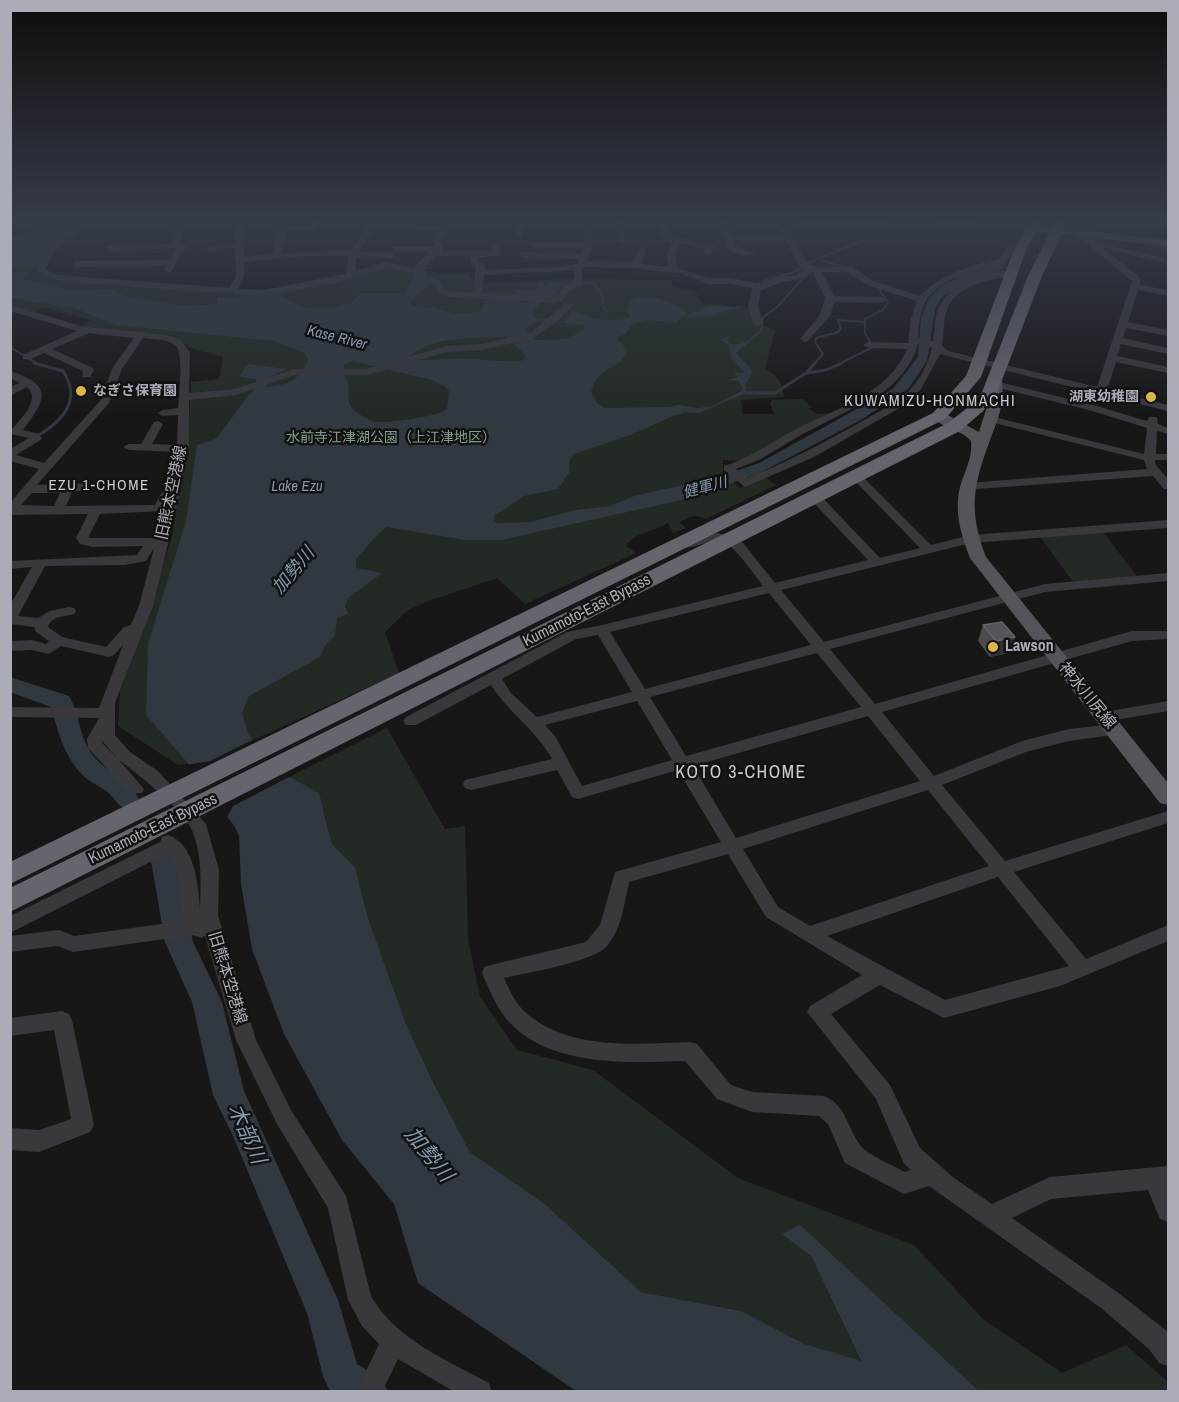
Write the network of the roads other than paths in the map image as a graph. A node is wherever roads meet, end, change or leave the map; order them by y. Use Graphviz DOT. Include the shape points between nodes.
graph roads {
  1 [pos="200,287"];
  2 [pos="298,287"];
  3 [pos="439,287"];
  4 [pos="478,287"];
  5 [pos="569,287"];
  6 [pos="759,287"];
  7 [pos="824,287"];
  8 [pos="885,287"];
  9 [pos="934,287"];
  10 [pos="967,287"];
  11 [pos="1006,287"];
  12 [pos="1031,287"];
  13 [pos="1135,287"];
  14 [pos="1137,287"];
  15 [pos="233,290"];
  16 [pos="1168,293"];
  17 [pos="477,297"];
  18 [pos="921,298"];
  19 [pos="830,299"];
  20 [pos="881,300"];
  21 [pos="568,304"];
  22 [pos="10,308"];
  23 [pos="758,322"];
  24 [pos="1123,324"];
  25 [pos="87,330"];
  26 [pos="1168,333"];
  27 [pos="141,335"];
  28 [pos="805,339"];
  29 [pos="1118,340"];
  30 [pos="914,343"];
  31 [pos="868,345"];
  32 [pos="935,346"];
  33 [pos="44,349"];
  34 [pos="1168,351"];
  35 [pos="27,357"];
  36 [pos="1113,358"];
  37 [pos="978,361"];
  38 [pos="1168,370"];
  39 [pos="10,374"];
  40 [pos="86,375"];
  41 [pos="997,377"];
  42 [pos="28,383"];
  43 [pos="1101,391"];
  44 [pos="10,393"];
  45 [pos="185,404"];
  46 [pos="1154,404"];
  47 [pos="1168,408"];
  48 [pos="939,416"];
  49 [pos="990,419"];
  50 [pos="954,427"];
  51 [pos="1152,427"];
  52 [pos="1168,431"];
  53 [pos="13,432"];
  54 [pos="129,447"];
  55 [pos="144,448"];
  56 [pos="182,449"];
  57 [pos="979,450"];
  58 [pos="1148,458"];
  59 [pos="1168,458"];
  60 [pos="13,460"];
  61 [pos="46,467"];
  62 [pos="1155,472"];
  63 [pos="856,476"];
  64 [pos="89,486"];
  65 [pos="174,486"];
  66 [pos="1168,486"];
  67 [pos="967,487"];
  68 [pos="28,489"];
  69 [pos="67,489"];
  70 [pos="815,497"];
  71 [pos="59,508"];
  72 [pos="11,510"];
  73 [pos="96,510"];
  74 [pos="1168,524"];
  75 [pos="730,539"];
  76 [pos="971,539"];
  77 [pos="156,542"];
  78 [pos="683,543"];
  79 [pos="928,549"];
  80 [pos="876,561"];
  81 [pos="40,563"];
  82 [pos="10,565"];
  83 [pos="1168,577"];
  84 [pos="772,587"];
  85 [pos="1007,596"];
  86 [pos="69,611"];
  87 [pos="10,619"];
  88 [pos="41,623"];
  89 [pos="137,629"];
  90 [pos="602,630"];
  91 [pos="565,631"];
  92 [pos="1168,636"];
  93 [pos="58,641"];
  94 [pos="10,646"];
  95 [pos="820,646"];
  96 [pos="1055,657"];
  97 [pos="493,677"];
  98 [pos="419,684"];
  99 [pos="641,693"];
  100 [pos="1168,706"];
  101 [pos="873,709"];
  102 [pos="10,712"];
  103 [pos="106,717"];
  104 [pos="411,721"];
  105 [pos="534,723"];
  106 [pos="1110,724"];
  107 [pos="561,763"];
  108 [pos="683,763"];
  109 [pos="932,783"];
  110 [pos="471,784"];
  111 [pos="136,789"];
  112 [pos="1167,794"];
  113 [pos="188,799"];
  114 [pos="1168,817"];
  115 [pos="732,846"];
  116 [pos="1001,868"];
  117 [pos="10,874"];
  118 [pos="10,901"];
  119 [pos="10,925"];
  120 [pos="192,927"];
  121 [pos="213,933"];
  122 [pos="1168,933"];
  123 [pos="808,935"];
  124 [pos="10,945"];
  125 [pos="1082,967"];
  126 [pos="879,975"];
  127 [pos="10,1027"];
  128 [pos="10,1139"];
  129 [pos="932,1174"];
  130 [pos="1161,1178"];
  131 [pos="1168,1211"];
  132 [pos="990,1217"];
  133 [pos="394,1341"];
  134 [pos="1168,1354"];
  135 [pos="368,1392"];
  136 [pos="480,1392"];
  1 -- 15 [label="street"];
  2 -- 15 [label="street" via="274,292"];
  3 -- 17 [label="street" via="442,292"];
  4 -- 17 [label="street"];
  5 -- 17 [label="street" via="557,299"];
  6 -- 23 [label="street" via="753,306"];
  7 -- 19 [label="street"];
  8 -- 18 [label="street"];
  9 -- 18 [label="street"];
  10 -- 32 [label="street" via="943,309"];
  11 -- 37 [label="highway, Kumamoto-East Bypass"];
  12 -- 41 [label="highway, Kumamoto-East Bypass"];
  13 -- 24 [label="street"];
  14 -- 16 [label="street"];
  18 -- 30 [label="street"];
  19 -- 20 [label="street"];
  19 -- 28 [label="street" via="825,316"];
  21 -- 45 [label="street" via="534,335 482,347 446,350 380,369 297,372"];
  22 -- 25 [label="street, 旧熊本空港線"];
  24 -- 26 [label="street"];
  24 -- 29 [label="street"];
  25 -- 27 [label="street, 旧熊本空港線"];
  25 -- 33 [label="street"];
  27 -- 45 [label="street, 旧熊本空港線" via="167,338 183,347"];
  27 -- 61 [label="street" via="117,369 105,401"];
  29 -- 34 [label="street"];
  29 -- 36 [label="street"];
  30 -- 31 [label="street"];
  30 -- 32 [label="street"];
  30 -- 32 [label="street" via="911,355 885,388 745,464 728,468 730,471 745,483 835,442 889,410 912,393 932,362"];
  32 -- 37 [label="street" via="945,353"];
  33 -- 35 [label="street"];
  33 -- 40 [label="street" via="89,370"];
  36 -- 38 [label="street"];
  36 -- 43 [label="street"];
  37 -- 41 [label="street"];
  37 -- 48 [label="highway, Kumamoto-East Bypass" via="973,377"];
  39 -- 42 [label="street"];
  41 -- 43 [label="street"];
  41 -- 49 [label="main road, 神水川尻線" via="997,397"];
  41 -- 50 [label="highway, Kumamoto-East Bypass" via="977,408"];
  41 -- 51 [label="street"];
  42 -- 44 [label="street"];
  42 -- 53 [label="street" via="39,396 31,415"];
  43 -- 46 [label="street"];
  45 -- 55 [label="street" via="160,419"];
  45 -- 56 [label="street, 旧熊本空港線"];
  46 -- 47 [label="street"];
  46 -- 51 [label="street"];
  48 -- 50 [label="main road"];
  48 -- 78 [label="highway, Kumamoto-East Bypass"];
  49 -- 57 [label="main road, 神水川尻線"];
  49 -- 58 [label="street"];
  50 -- 57 [label="main road" via="977,438"];
  50 -- 63 [label="highway, Kumamoto-East Bypass"];
  51 -- 52 [label="street"];
  51 -- 58 [label="street"];
  53 -- 60 [label="street" via="36,439"];
  54 -- 55 [label="street"];
  55 -- 56 [label="street"];
  56 -- 65 [label="street, 旧熊本空港線"];
  57 -- 67 [label="main road, 神水川尻線"];
  58 -- 59 [label="street"];
  58 -- 62 [label="street"];
  60 -- 61 [label="street"];
  61 -- 68 [label="street"];
  62 -- 66 [label="street"];
  62 -- 67 [label="street"];
  63 -- 70 [label="highway, Kumamoto-East Bypass"];
  63 -- 79 [label="street"];
  64 -- 69 [label="street"];
  65 -- 73 [label="street" via="160,508"];
  65 -- 77 [label="street, 旧熊本空港線" via="169,515"];
  67 -- 76 [label="main road, 神水川尻線" via="965,506"];
  68 -- 69 [label="street"];
  68 -- 72 [label="street"];
  69 -- 71 [label="street"];
  70 -- 75 [label="highway, Kumamoto-East Bypass"];
  70 -- 80 [label="street"];
  71 -- 72 [label="street"];
  71 -- 73 [label="street"];
  73 -- 77 [label="street" via="84,542"];
  74 -- 76 [label="street"];
  75 -- 78 [label="street" via="718,535 696,545"];
  75 -- 84 [label="street"];
  75 -- 91 [label="highway, Kumamoto-East Bypass"];
  76 -- 79 [label="street"];
  76 -- 85 [label="main road, 神水川尻線" via="978,558"];
  77 -- 81 [label="street" via="141,558 125,561"];
  77 -- 89 [label="street, 旧熊本空港線" via="146,606"];
  78 -- 98 [label="highway, Kumamoto-East Bypass"];
  79 -- 80 [label="street"];
  80 -- 84 [label="street"];
  81 -- 82 [label="street"];
  81 -- 87 [label="street"];
  83 -- 85 [label="street" via="1045,588"];
  84 -- 90 [label="street"];
  84 -- 95 [label="street"];
  85 -- 95 [label="street"];
  85 -- 96 [label="main road, 神水川尻線"];
  86 -- 88 [label="street"];
  87 -- 88 [label="street"];
  88 -- 93 [label="street" via="41,629"];
  89 -- 93 [label="street" via="129,630 109,652"];
  89 -- 103 [label="street, 旧熊本空港線" via="114,683"];
  90 -- 91 [label="street"];
  90 -- 99 [label="street"];
  91 -- 97 [label="street"];
  91 -- 98 [label="highway, Kumamoto-East Bypass"];
  92 -- 96 [label="street" via="1131,636"];
  93 -- 94 [label="street" via="49,649"];
  95 -- 99 [label="street"];
  95 -- 101 [label="street"];
  96 -- 101 [label="street"];
  96 -- 106 [label="main road, 神水川尻線"];
  97 -- 104 [label="street"];
  97 -- 105 [label="street" via="506,697"];
  98 -- 113 [label="highway, Kumamoto-East Bypass"];
  99 -- 105 [label="street"];
  99 -- 108 [label="street"];
  100 -- 106 [label="street"];
  101 -- 108 [label="street"];
  101 -- 109 [label="street"];
  102 -- 103 [label="street"];
  103 -- 111 [label="street" via="94,744"];
  103 -- 113 [label="street, 旧熊本空港線" via="110,743"];
  105 -- 107 [label="street"];
  106 -- 109 [label="street" via="1022,747"];
  106 -- 112 [label="main road, 神水川尻線"];
  107 -- 108 [label="street" via="578,793"];
  107 -- 110 [label="street"];
  108 -- 115 [label="street"];
  109 -- 115 [label="street"];
  109 -- 116 [label="street"];
  113 -- 117 [label="highway, Kumamoto-East Bypass"];
  113 -- 118 [label="highway, Kumamoto-East Bypass"];
  113 -- 121 [label="street, 旧熊本空港線" via="210,870 209,916"];
  114 -- 116 [label="street"];
  115 -- 123 [label="street" via="772,912"];
  115 -- 129 [label="street" via="621,877 610,924 601,942 591,949 491,973 514,1015 531,1030 584,1047 626,1053 690,1051 724,1092 752,1102 824,1106 835,1117 853,1155 904,1183"];
  116 -- 123 [label="street"];
  116 -- 125 [label="street"];
  119 -- 120 [label="street" via="170,843 185,862"];
  120 -- 121 [label="street"];
  120 -- 124 [label="street" via="73,944 59,938"];
  121 -- 133 [label="street, 旧熊本空港線" via="246,1040 263,1078 338,1204 360,1300 370,1318"];
  122 -- 125 [label="street"];
  123 -- 126 [label="street"];
  125 -- 126 [label="street" via="1027,988 944,1009"];
  126 -- 129 [label="street" via="817,1012 883,1092 912,1156"];
  127 -- 128 [label="street" via="62,1020 83,1125 39,1141"];
  129 -- 132 [label="street"];
  130 -- 131 [label="street"];
  130 -- 132 [label="street" via="1050,1188"];
  132 -- 134 [label="street" via="1109,1300 1158,1340"];
  133 -- 135 [label="street"];
  133 -- 136 [label="street, 旧熊本空港線"];
}
